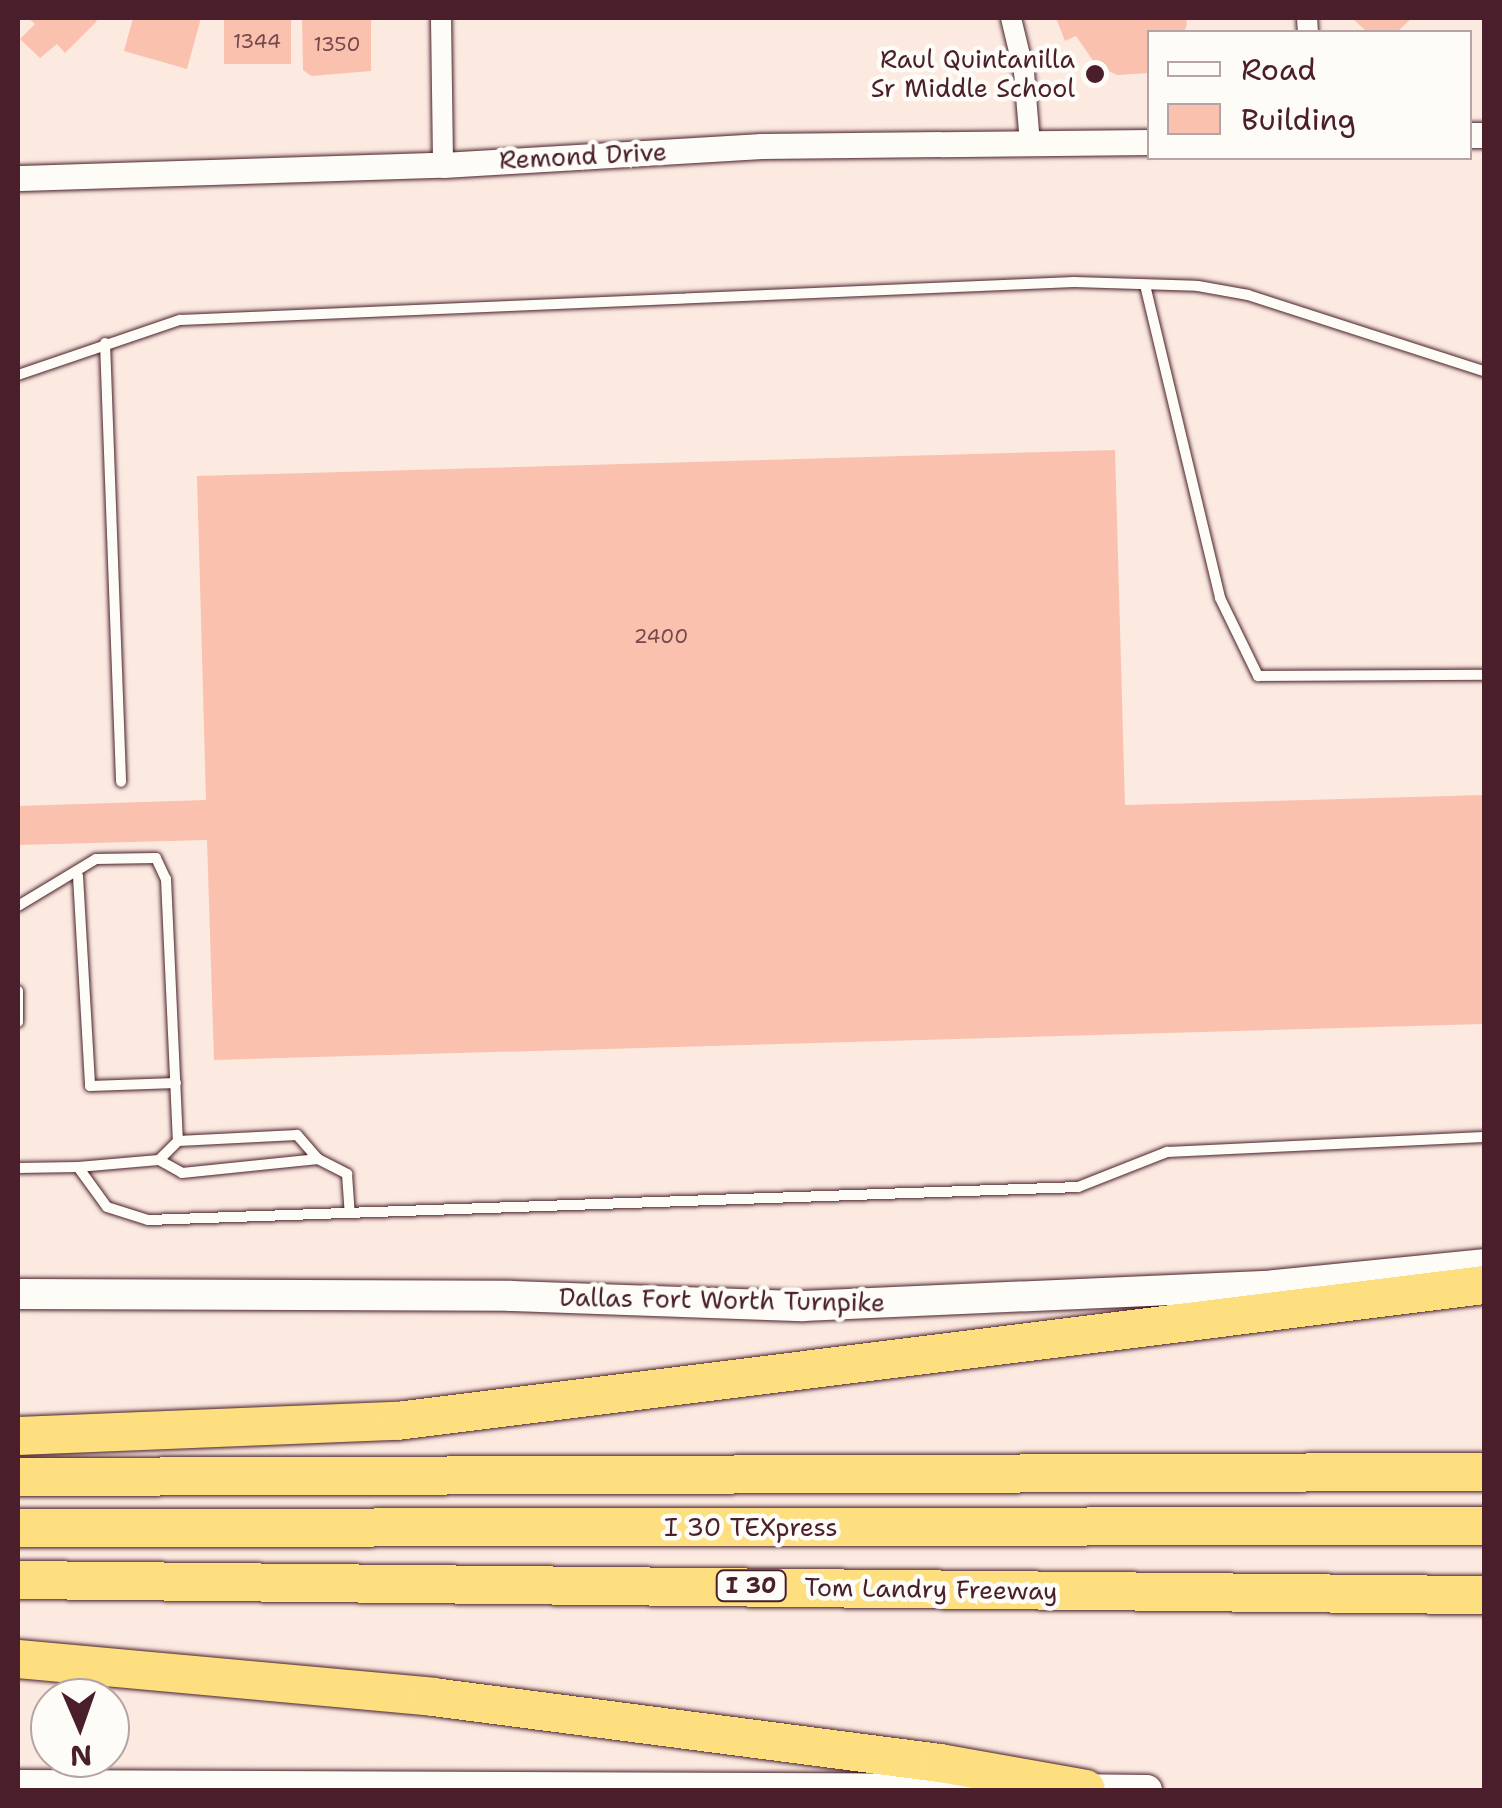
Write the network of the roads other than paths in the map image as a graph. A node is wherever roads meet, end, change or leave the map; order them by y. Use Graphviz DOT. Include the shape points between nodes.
graph roads {
  1 [pos="441,18"];
  2 [pos="1011,18"];
  3 [pos="1147,142"];
  4 [pos="1030,144"];
  5 [pos="444,165"];
  6 [pos="18,178"];
  7 [pos="1145,285"];
  8 [pos="104,343"];
  9 [pos="1484,370"];
  10 [pos="18,376"];
  11 [pos="1484,675"];
  12 [pos="121,782"];
  13 [pos="78,876"];
  14 [pos="18,910"];
  15 [pos="18,991"];
  16 [pos="18,1022"];
  17 [pos="176,1083"];
  18 [pos="1484,1138"];
  19 [pos="178,1141"];
  20 [pos="318,1159"];
  21 [pos="159,1160"];
  22 [pos="78,1166"];
  23 [pos="18,1168"];
  24 [pos="350,1213"];
  25 [pos="1484,1264"];
  26 [pos="1484,1286"];
  27 [pos="18,1294"];
  28 [pos="91,1297"];
  29 [pos="18,1305"];
  30 [pos="18,1436"];
  31 [pos="1484,1472"];
  32 [pos="18,1478"];
  33 [pos="1484,1526"];
  34 [pos="18,1528"];
  35 [pos="18,1580"];
  36 [pos="1484,1596"];
  37 [pos="18,1659"];
  38 [pos="25,1782"];
  39 [pos="1086,1788"];
  40 [pos="1147,1790"];
  1 -- 5 [label="street"];
  2 -- 4 [label="street"];
  3 -- 4 [label="street, Remond Drive"];
  4 -- 5 [label="street, Remond Drive" via="761,146"];
  5 -- 6 [label="street, Remond Drive"];
  7 -- 8 [label="lane" via="1074,282 180,320"];
  7 -- 9 [label="lane" via="1248,295"];
  7 -- 11 [label="lane" via="1220,598 1258,676"];
  8 -- 10 [label="lane" via="56,367"];
  8 -- 12 [label="lane"];
  13 -- 14 [label="lane"];
  13 -- 17 [label="lane" via="90,1086"];
  13 -- 17 [label="lane" via="96,859 156,858 166,880"];
  15 -- 16 [label="lane"];
  17 -- 19 [label="lane"];
  18 -- 24 [label="lane" via="1167,1152 1078,1188"];
  19 -- 20 [label="lane" via="298,1134"];
  19 -- 21 [label="lane"];
  20 -- 21 [label="lane" via="182,1173"];
  20 -- 24 [label="lane" via="347,1174"];
  21 -- 22 [label="lane"];
  22 -- 23 [label="lane"];
  22 -- 24 [label="lane" via="108,1207 148,1220"];
  25 -- 28 [label="main road, Dallas Fort Worth Turnpike" via="1275,1286 802,1306 510,1296"];
  26 -- 30 [label="highway" via="397,1422"];
  27 -- 28 [label="main road, Dallas Fort Worth Turnpike"];
  28 -- 29 [label="main road"];
  31 -- 32 [label="highway"];
  33 -- 34 [label="highway, I 30 TEXpress"];
  35 -- 36 [label="highway, Tom Landry Freeway / I 30"];
  37 -- 39 [label="highway" via="413,1695 922,1760"];
  38 -- 39 [label="main road"];
  39 -- 40 [label="main road"];
}
